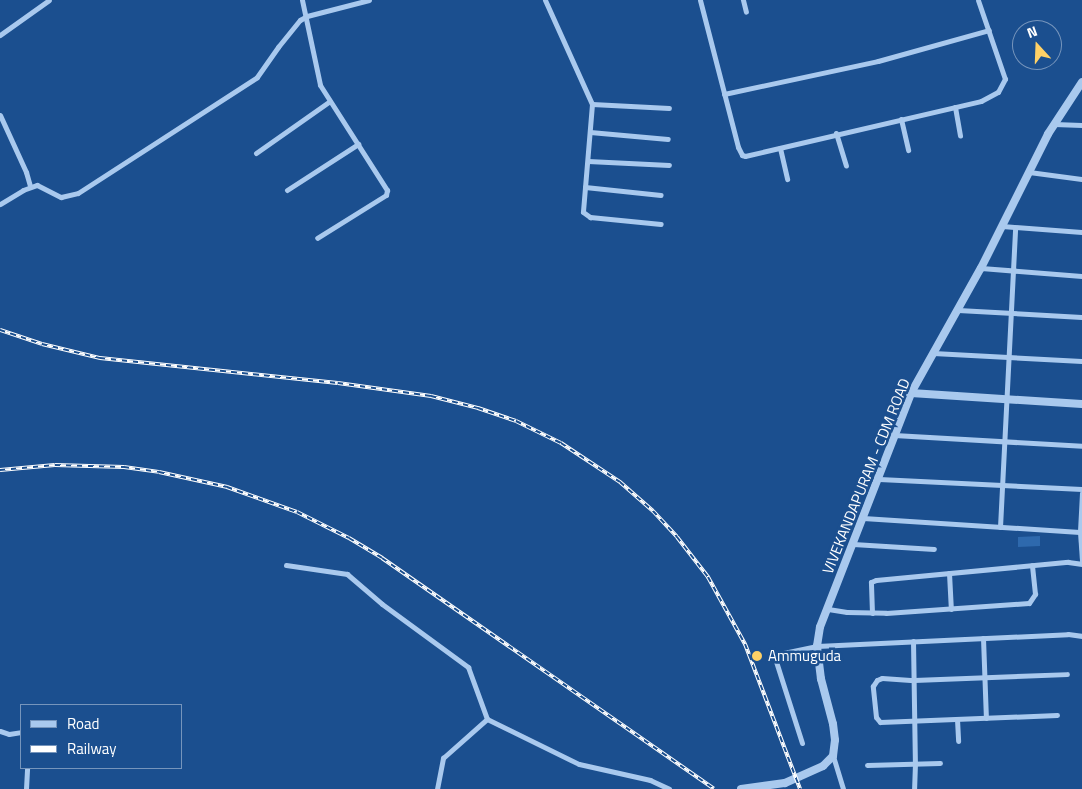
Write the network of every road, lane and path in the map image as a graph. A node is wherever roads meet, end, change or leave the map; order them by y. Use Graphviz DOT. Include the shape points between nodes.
graph roads {
  1 [pos="49,0"];
  2 [pos="302,0"];
  3 [pos="369,0"];
  4 [pos="545,0"];
  5 [pos="700,0"];
  6 [pos="743,0"];
  7 [pos="978,0"];
  8 [pos="746,12"];
  9 [pos="307,16"];
  10 [pos="989,30"];
  11 [pos="0,35"];
  12 [pos="1082,84"];
  13 [pos="724,94"];
  14 [pos="330,101"];
  15 [pos="592,104"];
  16 [pos="955,107"];
  17 [pos="670,108"];
  18 [pos="0,115"];
  19 [pos="901,119"];
  20 [pos="1054,124"];
  21 [pos="1082,125"];
  22 [pos="590,132"];
  23 [pos="836,133"];
  24 [pos="960,136"];
  25 [pos="668,139"];
  26 [pos="358,144"];
  27 [pos="780,148"];
  28 [pos="908,150"];
  29 [pos="256,153"];
  30 [pos="588,161"];
  31 [pos="669,165"];
  32 [pos="846,166"];
  33 [pos="1028,172"];
  34 [pos="1082,178"];
  35 [pos="787,179"];
  36 [pos="30,186"];
  37 [pos="585,187"];
  38 [pos="287,190"];
  39 [pos="661,195"];
  40 [pos="0,204"];
  41 [pos="661,224"];
  42 [pos="1002,226"];
  43 [pos="1016,227"];
  44 [pos="1082,232"];
  45 [pos="317,238"];
  46 [pos="981,268"];
  47 [pos="1013,271"];
  48 [pos="1082,276"];
  49 [pos="958,310"];
  50 [pos="1011,315"];
  51 [pos="1082,318"];
  52 [pos="933,353"];
  53 [pos="1009,358"];
  54 [pos="1082,361"];
  55 [pos="911,394"];
  56 [pos="1006,400"];
  57 [pos="1082,404"];
  58 [pos="894,436"];
  59 [pos="1004,441"];
  60 [pos="1082,446"];
  61 [pos="879,479"];
  62 [pos="1002,485"];
  63 [pos="1082,491"];
  64 [pos="863,518"];
  65 [pos="1000,527"];
  66 [pos="1080,532"];
  67 [pos="853,544"];
  68 [pos="934,549"];
  69 [pos="1082,563"];
  70 [pos="286,565"];
  71 [pos="1032,566"];
  72 [pos="949,573"];
  73 [pos="828,609"];
  74 [pos="952,609"];
  75 [pos="872,613"];
  76 [pos="1082,636"];
  77 [pos="984,638"];
  78 [pos="913,641"];
  79 [pos="817,646"];
  80 [pos="1067,674"];
  81 [pos="984,677"];
  82 [pos="914,680"];
  83 [pos="1057,715"];
  84 [pos="986,718"];
  85 [pos="488,719"];
  86 [pos="957,719"];
  87 [pos="914,721"];
  88 [pos="0,731"];
  89 [pos="20,732"];
  90 [pos="958,740"];
  91 [pos="802,743"];
  92 [pos="832,756"];
  93 [pos="915,763"];
  94 [pos="940,763"];
  95 [pos="867,765"];
  96 [pos="27,769"];
  97 [pos="26,789"];
  98 [pos="437,789"];
  99 [pos="668,789"];
  100 [pos="741,789"];
  101 [pos="843,789"];
  102 [pos="914,789"];
  1 -- 11 [label="street"];
  2 -- 9 [label="street"];
  3 -- 9 [label="street"];
  4 -- 15 [label="street"];
  5 -- 13 [label="street"];
  6 -- 8 [label="street"];
  7 -- 10 [label="street"];
  9 -- 14 [label="street" via="317,77"];
  9 -- 36 [label="street" via="278,46 256,77 78,193 61,197 37,185"];
  10 -- 13 [label="street" via="878,61"];
  10 -- 16 [label="street" via="1005,78 998,92 982,101"];
  12 -- 20 [label="street, VIVEKANDAPURAM - CDM ROAD"];
  13 -- 27 [label="street" via="742,155"];
  14 -- 26 [label="street"];
  14 -- 29 [label="street"];
  15 -- 17 [label="street"];
  15 -- 22 [label="street"];
  16 -- 19 [label="street"];
  16 -- 24 [label="street"];
  18 -- 36 [label="street"];
  19 -- 23 [label="street"];
  19 -- 28 [label="street"];
  20 -- 21 [label="street"];
  20 -- 33 [label="street, VIVEKANDAPURAM - CDM ROAD"];
  22 -- 25 [label="street"];
  22 -- 30 [label="street"];
  23 -- 27 [label="street"];
  23 -- 32 [label="street"];
  26 -- 38 [label="street"];
  26 -- 45 [label="street" via="386,185 386,195"];
  27 -- 35 [label="street"];
  30 -- 31 [label="street"];
  30 -- 37 [label="street"];
  33 -- 34 [label="street"];
  33 -- 42 [label="street, VIVEKANDAPURAM - CDM ROAD"];
  36 -- 40 [label="street"];
  37 -- 39 [label="street"];
  37 -- 41 [label="street" via="585,216"];
  42 -- 43 [label="street"];
  42 -- 46 [label="street, VIVEKANDAPURAM - CDM ROAD"];
  43 -- 44 [label="street"];
  43 -- 47 [label="street"];
  46 -- 47 [label="street"];
  46 -- 49 [label="street, VIVEKANDAPURAM - CDM ROAD"];
  47 -- 48 [label="street"];
  47 -- 50 [label="street"];
  49 -- 50 [label="street"];
  49 -- 52 [label="street, VIVEKANDAPURAM - CDM ROAD"];
  50 -- 51 [label="street"];
  50 -- 53 [label="street"];
  52 -- 53 [label="street"];
  52 -- 55 [label="street, VIVEKANDAPURAM - CDM ROAD"];
  53 -- 54 [label="street"];
  53 -- 56 [label="street"];
  55 -- 56 [label="street"];
  55 -- 58 [label="street, VIVEKANDAPURAM - CDM ROAD"];
  56 -- 57 [label="street"];
  56 -- 59 [label="street"];
  58 -- 59 [label="street"];
  58 -- 61 [label="street, VIVEKANDAPURAM - CDM ROAD"];
  59 -- 60 [label="street"];
  59 -- 62 [label="street"];
  61 -- 62 [label="street"];
  61 -- 64 [label="street, VIVEKANDAPURAM - CDM ROAD"];
  62 -- 63 [label="street"];
  62 -- 65 [label="street"];
  63 -- 66 [label="street"];
  64 -- 65 [label="street"];
  64 -- 67 [label="street, VIVEKANDAPURAM - CDM ROAD"];
  65 -- 66 [label="street"];
  66 -- 69 [label="street"];
  67 -- 68 [label="street"];
  67 -- 73 [label="street, VIVEKANDAPURAM - CDM ROAD"];
  69 -- 71 [label="street"];
  70 -- 85 [label="street" via="347,574 468,667"];
  71 -- 72 [label="street"];
  71 -- 74 [label="street" via="1034,594 1029,602"];
  72 -- 74 [label="street"];
  72 -- 75 [label="street" via="871,582"];
  73 -- 75 [label="street"];
  73 -- 79 [label="street, VIVEKANDAPURAM - CDM ROAD" via="820,627"];
  74 -- 75 [label="street"];
  76 -- 77 [label="street"];
  77 -- 78 [label="street"];
  77 -- 81 [label="street"];
  78 -- 79 [label="street"];
  78 -- 82 [label="street"];
  79 -- 91 [label="street" via="774,655"];
  79 -- 92 [label="street, VIVEKANDAPURAM - CDM ROAD" via="835,740"];
  80 -- 81 [label="street"];
  81 -- 82 [label="street"];
  81 -- 84 [label="street"];
  82 -- 87 [label="street"];
  82 -- 87 [label="street" via="877,680 873,692 876,717 880,722"];
  83 -- 84 [label="street"];
  84 -- 86 [label="street"];
  85 -- 98 [label="street" via="443,758"];
  85 -- 99 [label="street" via="579,764 650,780"];
  86 -- 87 [label="street"];
  86 -- 90 [label="street"];
  87 -- 93 [label="street"];
  88 -- 89 [label="street"];
  92 -- 100 [label="street" via="814,772 785,783"];
  92 -- 101 [label="street"];
  93 -- 94 [label="street"];
  93 -- 95 [label="street"];
  93 -- 102 [label="street"];
  96 -- 97 [label="street"];
}
